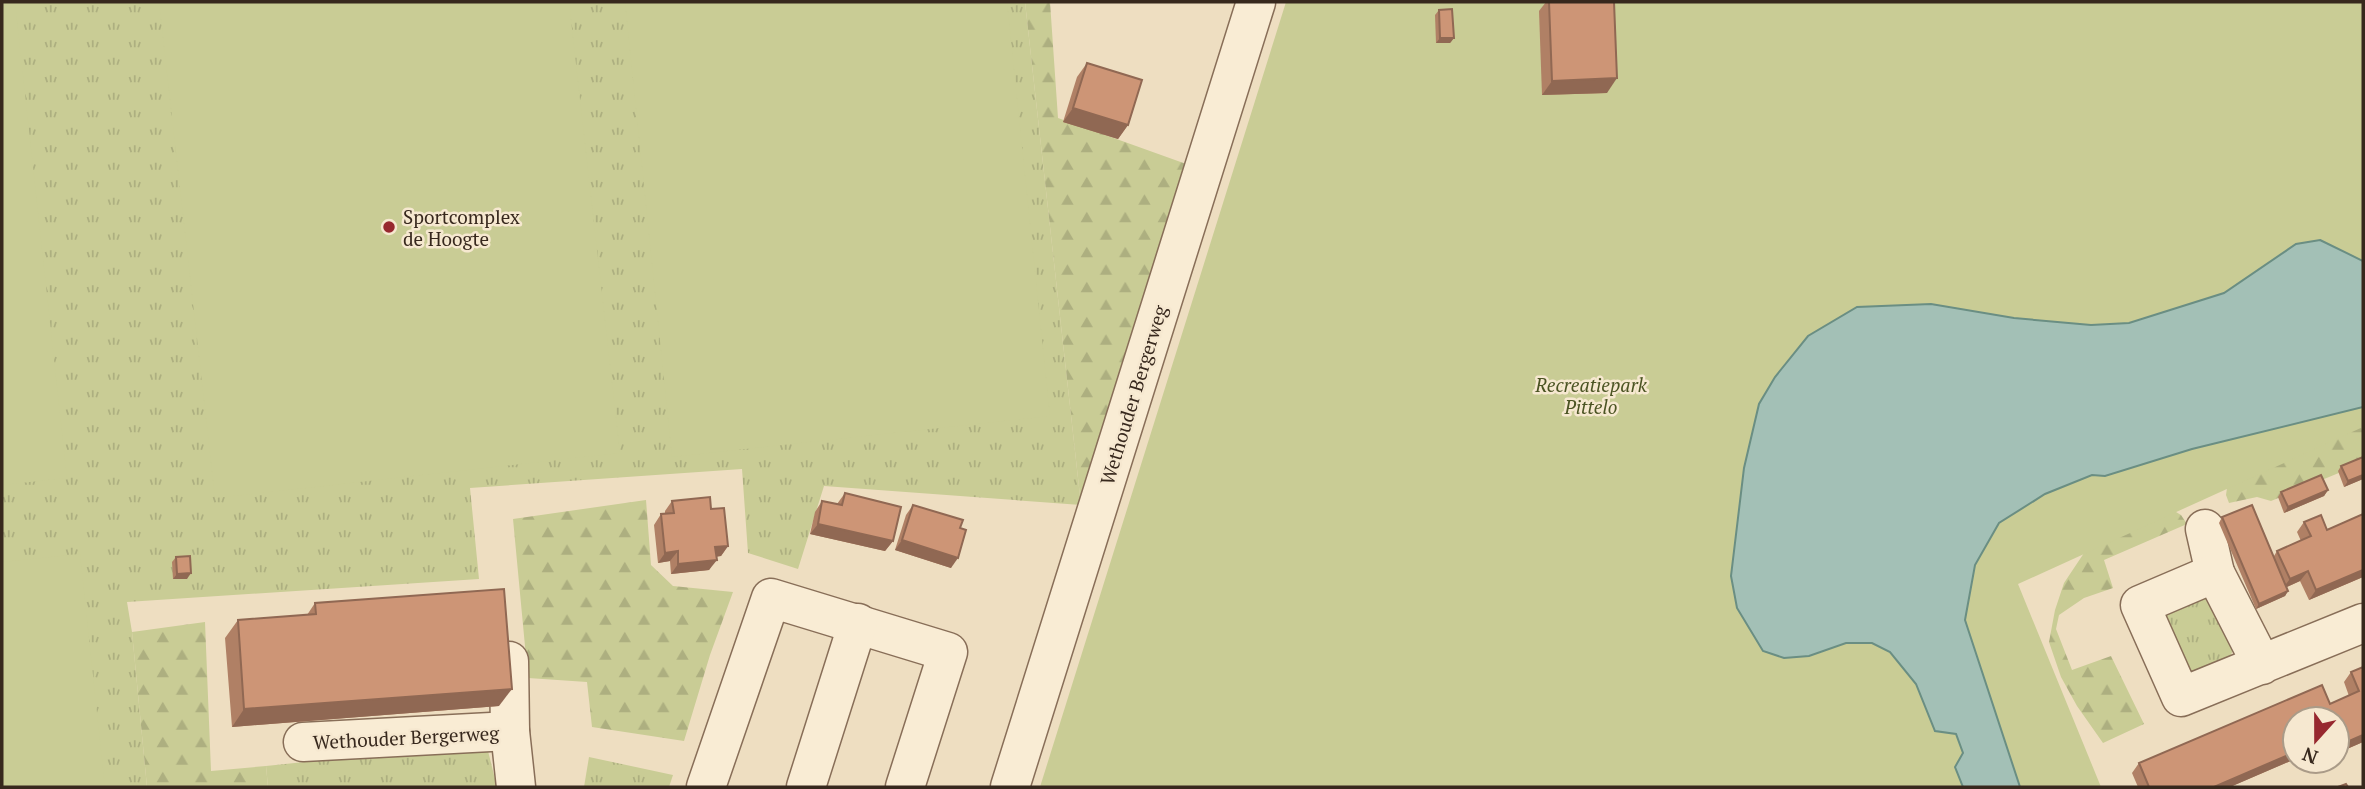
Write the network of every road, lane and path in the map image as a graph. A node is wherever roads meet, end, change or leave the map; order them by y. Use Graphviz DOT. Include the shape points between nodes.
graph roads {
  1 [pos="1256,2"];
  2 [pos="2205,528"];
  3 [pos="2215,573"];
  4 [pos="2363,623"];
  5 [pos="858,624"];
  6 [pos="509,661"];
  7 [pos="2262,665"];
  8 [pos="510,731"];
  9 [pos="303,743"];
  10 [pos="516,787"];
  11 [pos="706,787"];
  12 [pos="806,787"];
  13 [pos="905,787"];
  14 [pos="1010,787"];
  1 -- 14 [label="street, Wethouder Bergerweg"];
  2 -- 3 [label="street"];
  3 -- 7 [label="street"];
  3 -- 7 [label="street" via="2140,605 2181,697"];
  4 -- 7 [label="street"];
  5 -- 11 [label="street" via="771,598"];
  5 -- 12 [label="street"];
  5 -- 13 [label="street" via="948,652"];
  6 -- 8 [label="street, Wethouder Bergerweg"];
  8 -- 9 [label="street, Wethouder Bergerweg"];
  8 -- 10 [label="street, Wethouder Bergerweg"];
}
